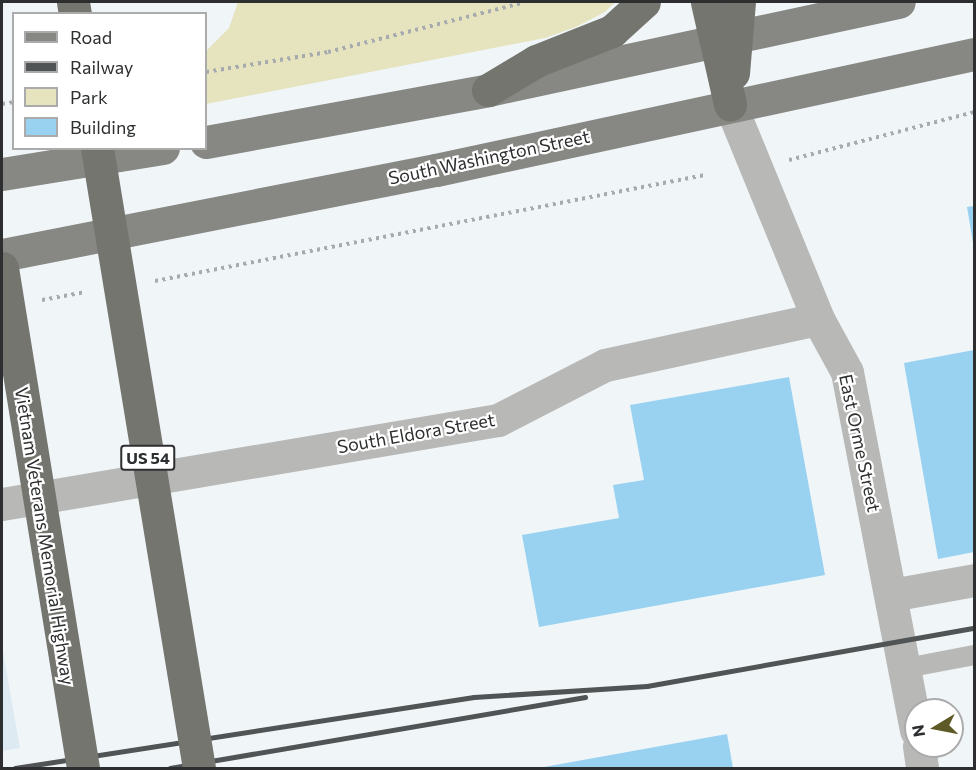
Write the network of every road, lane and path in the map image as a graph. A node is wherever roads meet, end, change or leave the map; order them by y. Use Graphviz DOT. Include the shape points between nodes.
graph roads {
  1 [pos="525,2"];
  2 [pos="644,2"];
  3 [pos="707,2"];
  4 [pos="739,2"];
  5 [pos="899,2"];
  6 [pos="726,41"];
  7 [pos="975,54"];
  8 [pos="207,72"];
  9 [pos="488,90"];
  10 [pos="730,104"];
  11 [pos="975,112"];
  12 [pos="207,142"];
  13 [pos="97,150"];
  14 [pos="151,150"];
  15 [pos="783,161"];
  16 [pos="2,174"];
  17 [pos="705,175"];
  18 [pos="2,255"];
  19 [pos="2,268"];
  20 [pos="151,281"];
  21 [pos="94,291"];
  22 [pos="36,301"];
  23 [pos="818,319"];
  24 [pos="2,504"];
  25 [pos="975,580"];
  26 [pos="891,595"];
  27 [pos="975,655"];
  28 [pos="906,668"];
  29 [pos="911,698"];
  30 [pos="83,768"];
  31 [pos="199,768"];
  1 -- 8 [label="path" via="328,52"];
  2 -- 9 [label="highway" via="612,31 536,61"];
  3 -- 6 [label="highway"];
  4 -- 6 [label="highway"];
  5 -- 6 [label="main road"];
  6 -- 9 [label="main road"];
  6 -- 10 [label="highway"];
  7 -- 10 [label="main road, South Washington Street"];
  9 -- 12 [label="main road"];
  10 -- 18 [label="main road, South Washington Street" via="436,170"];
  10 -- 23 [label="street, East Orme Street"];
  11 -- 15 [label="path"];
  13 -- 31 [label="highway, US 54, bridge"];
  14 -- 16 [label="main road"];
  17 -- 20 [label="path"];
  19 -- 30 [label="highway, Vietnam Veterans Memorial Highway, bridge"];
  21 -- 22 [label="path"];
  23 -- 24 [label="street, South Eldora Street" via="605,365 498,420"];
  23 -- 26 [label="street, East Orme Street" via="847,372"];
  25 -- 26 [label="street"];
  26 -- 28 [label="street, East Orme Street"];
  27 -- 28 [label="lane"];
  28 -- 29 [label="street, East Orme Street"];
}
